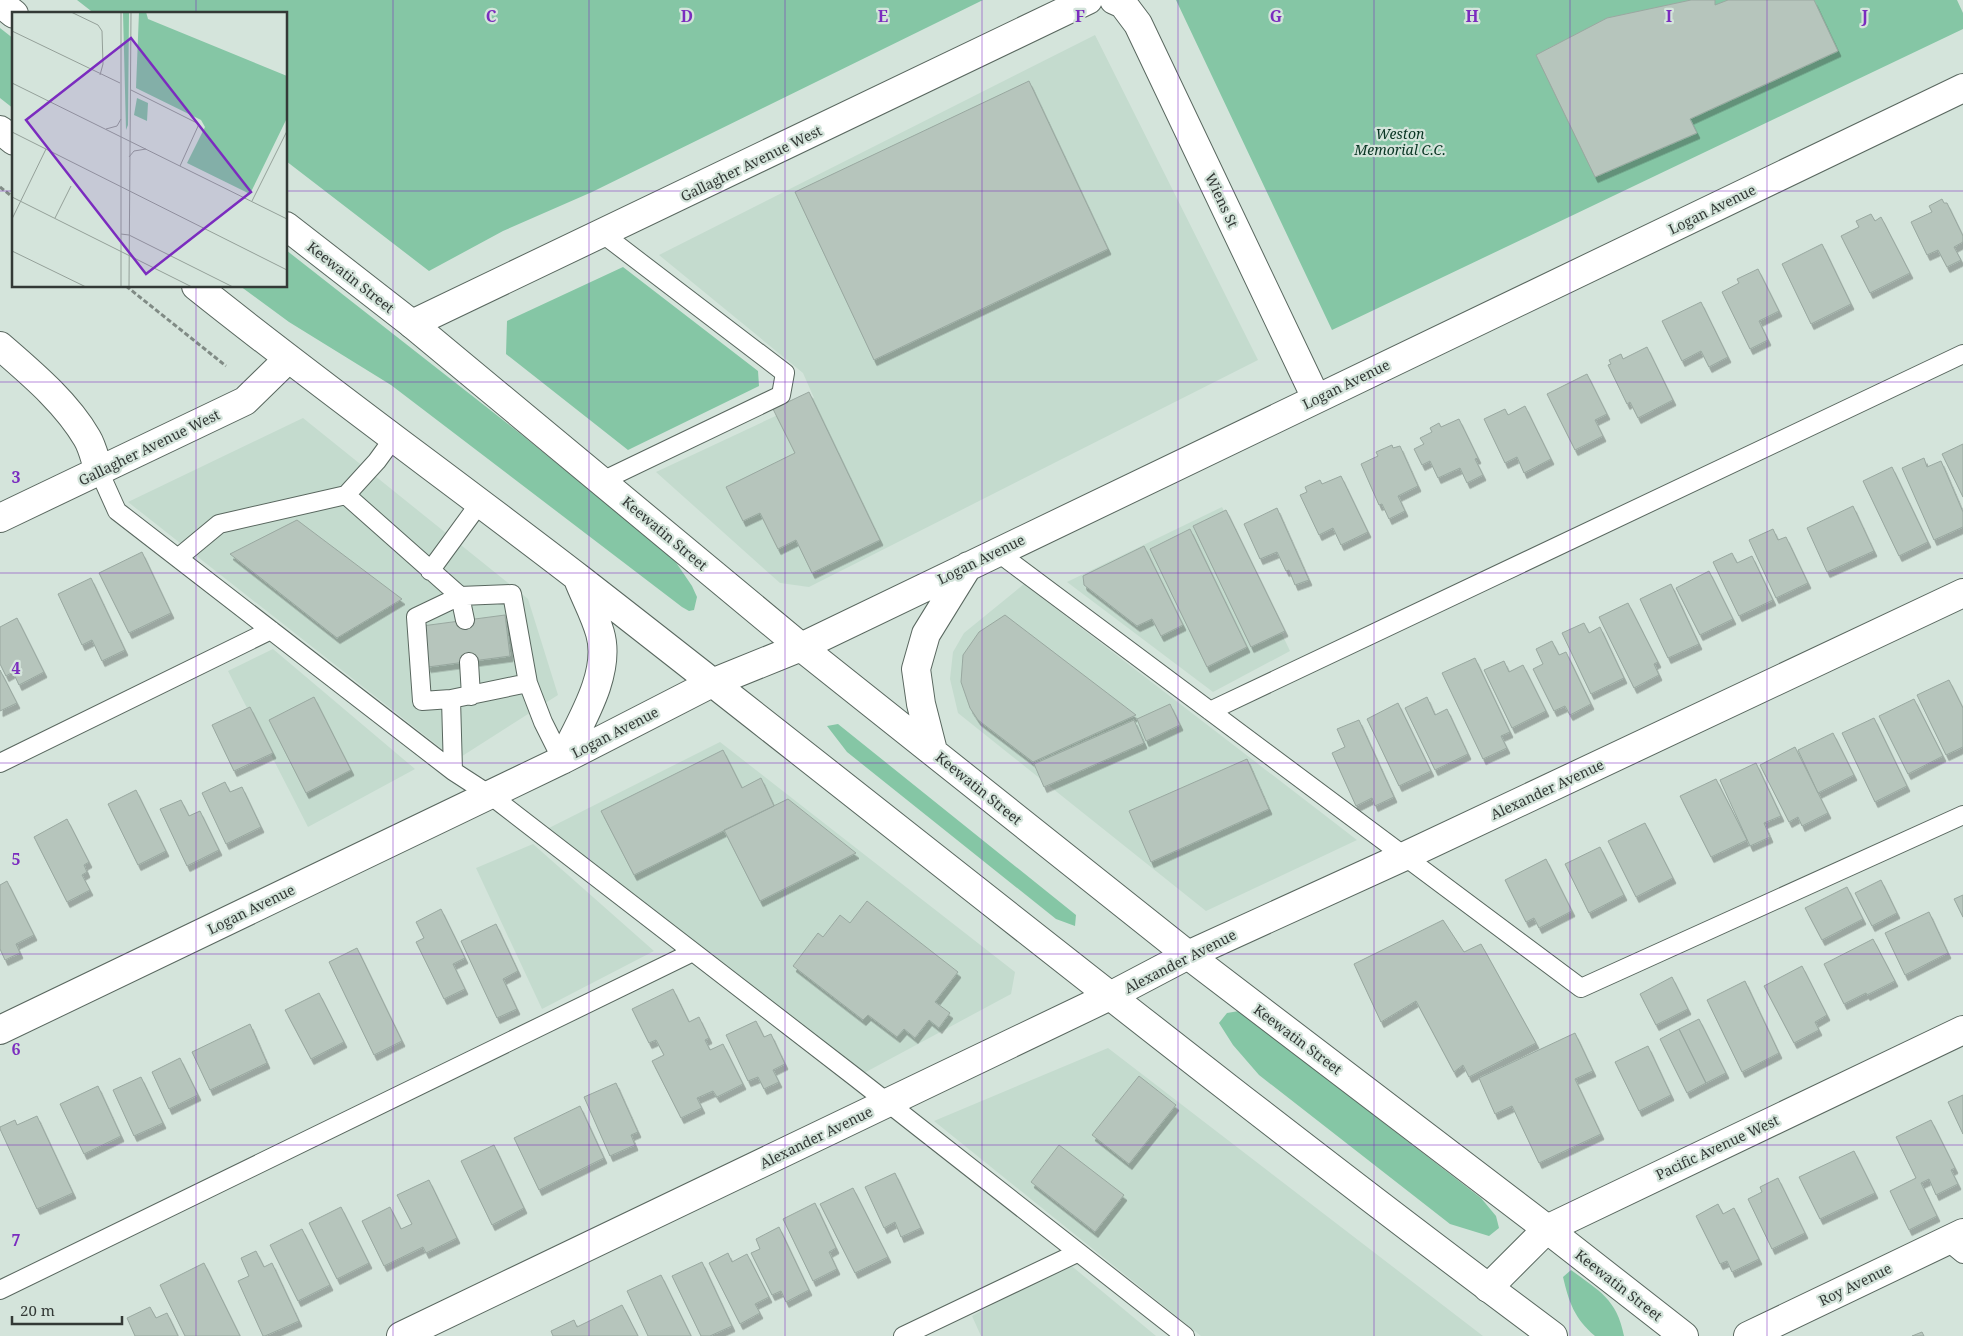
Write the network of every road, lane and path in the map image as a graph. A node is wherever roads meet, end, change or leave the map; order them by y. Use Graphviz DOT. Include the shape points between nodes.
graph roads {
  1 [pos="1088,0"];
  2 [pos="1119,2"];
  3 [pos="0,3"];
  4 [pos="12,12"];
  5 [pos="1963,88"];
  6 [pos="0,130"];
  7 [pos="12,139"];
  8 [pos="0,187"];
  9 [pos="12,196"];
  10 [pos="288,228"];
  11 [pos="603,234"];
  12 [pos="128,288"];
  13 [pos="199,288"];
  14 [pos="412,324"];
  15 [pos="0,346"];
  16 [pos="1963,354"];
  17 [pos="288,359"];
  18 [pos="226,366"];
  19 [pos="1316,398"];
  20 [pos="393,438"];
  21 [pos="99,471"];
  22 [pos="602,481"];
  23 [pos="346,495"];
  24 [pos="479,504"];
  25 [pos="0,518"];
  26 [pos="996,552"];
  27 [pos="178,558"];
  28 [pos="968,565"];
  29 [pos="430,571"];
  30 [pos="578,578"];
  31 [pos="1963,593"];
  32 [pos="460,596"];
  33 [pos="465,620"];
  34 [pos="271,630"];
  35 [pos="801,647"];
  36 [pos="469,662"];
  37 [pos="528,683"];
  38 [pos="712,683"];
  39 [pos="471,696"];
  40 [pos="451,699"];
  41 [pos="1210,711"];
  42 [pos="933,752"];
  43 [pos="562,760"];
  44 [pos="0,762"];
  45 [pos="453,771"];
  46 [pos="490,794"];
  47 [pos="1963,815"];
  48 [pos="1405,856"];
  49 [pos="693,952"];
  50 [pos="1188,955"];
  51 [pos="1110,996"];
  52 [pos="0,1030"];
  53 [pos="1963,1030"];
  54 [pos="887,1103"];
  55 [pos="1547,1229"];
  56 [pos="1958,1242"];
  57 [pos="1077,1253"];
  58 [pos="1488,1288"];
  59 [pos="0,1290"];
  60 [pos="401,1336"];
  61 [pos="902,1336"];
  62 [pos="1185,1336"];
  63 [pos="1553,1336"];
  64 [pos="1684,1336"];
  65 [pos="1748,1336"];
  1 -- 11 [label="main road, Gallagher Avenue West"];
  2 -- 19 [label="main road, Wiens St" via="1138,24"];
  3 -- 4 [label="main road"];
  5 -- 19 [label="main road, Logan Avenue"];
  6 -- 7 [label="main road"];
  8 -- 9 [label="path"];
  10 -- 14 [label="main road, Keewatin Street"];
  11 -- 14 [label="main road, Gallagher Avenue West"];
  11 -- 22 [label="lane" via="785,374 781,395"];
  12 -- 18 [label="path"];
  13 -- 17 [label="main road"];
  14 -- 22 [label="main road, Keewatin Street"];
  15 -- 21 [label="main road" via="39,380 76,423 88,439"];
  16 -- 41 [label="lane"];
  17 -- 20 [label="main road"];
  17 -- 21 [label="main road, Gallagher Avenue West" via="245,401"];
  19 -- 26 [label="main road, Logan Avenue"];
  20 -- 23 [label="lane"];
  20 -- 24 [label="main road"];
  21 -- 25 [label="main road, Gallagher Avenue West"];
  21 -- 27 [label="lane" via="117,511"];
  22 -- 35 [label="main road, Keewatin Street"];
  23 -- 27 [label="lane" via="219,524"];
  23 -- 29 [label="lane"];
  24 -- 29 [label="lane"];
  24 -- 30 [label="main road"];
  26 -- 28 [label="main road, Logan Avenue"];
  26 -- 41 [label="lane"];
  27 -- 34 [label="lane"];
  28 -- 35 [label="main road, Logan Avenue"];
  28 -- 42 [label="main road" via="926,634 916,669"];
  29 -- 32 [label="lane"];
  30 -- 38 [label="main road"];
  30 -- 43 [label="main road" via="600,634 603,654 593,695"];
  31 -- 48 [label="main road, Alexander Avenue"];
  32 -- 33 [label="lane"];
  32 -- 37 [label="lane" via="512,594"];
  32 -- 40 [label="lane" via="416,617 422,701"];
  34 -- 44 [label="lane"];
  34 -- 45 [label="lane"];
  35 -- 38 [label="main road, Logan Avenue"];
  35 -- 42 [label="main road, Keewatin Street"];
  36 -- 39 [label="lane"];
  37 -- 39 [label="lane"];
  37 -- 43 [label="lane"];
  38 -- 43 [label="main road, Logan Avenue"];
  38 -- 51 [label="main road"];
  39 -- 40 [label="lane"];
  40 -- 45 [label="lane"];
  41 -- 48 [label="lane"];
  42 -- 50 [label="main road, Keewatin Street"];
  43 -- 46 [label="main road, Logan Avenue"];
  45 -- 46 [label="lane"];
  46 -- 49 [label="lane"];
  46 -- 52 [label="main road, Logan Avenue"];
  47 -- 48 [label="lane" via="1581,988"];
  48 -- 50 [label="main road, Alexander Avenue"];
  49 -- 54 [label="lane"];
  49 -- 59 [label="lane"];
  50 -- 51 [label="main road, Alexander Avenue"];
  50 -- 55 [label="main road, Keewatin Street"];
  51 -- 54 [label="main road, Alexander Avenue"];
  51 -- 58 [label="main road"];
  53 -- 55 [label="main road, Pacific Avenue West"];
  54 -- 57 [label="lane"];
  54 -- 60 [label="main road, Alexander Avenue"];
  55 -- 58 [label="main road, Pacific Avenue West"];
  55 -- 64 [label="main road, Keewatin Street"];
  56 -- 65 [label="main road, Roy Avenue"];
  57 -- 61 [label="lane"];
  57 -- 62 [label="lane"];
  58 -- 63 [label="main road"];
}
